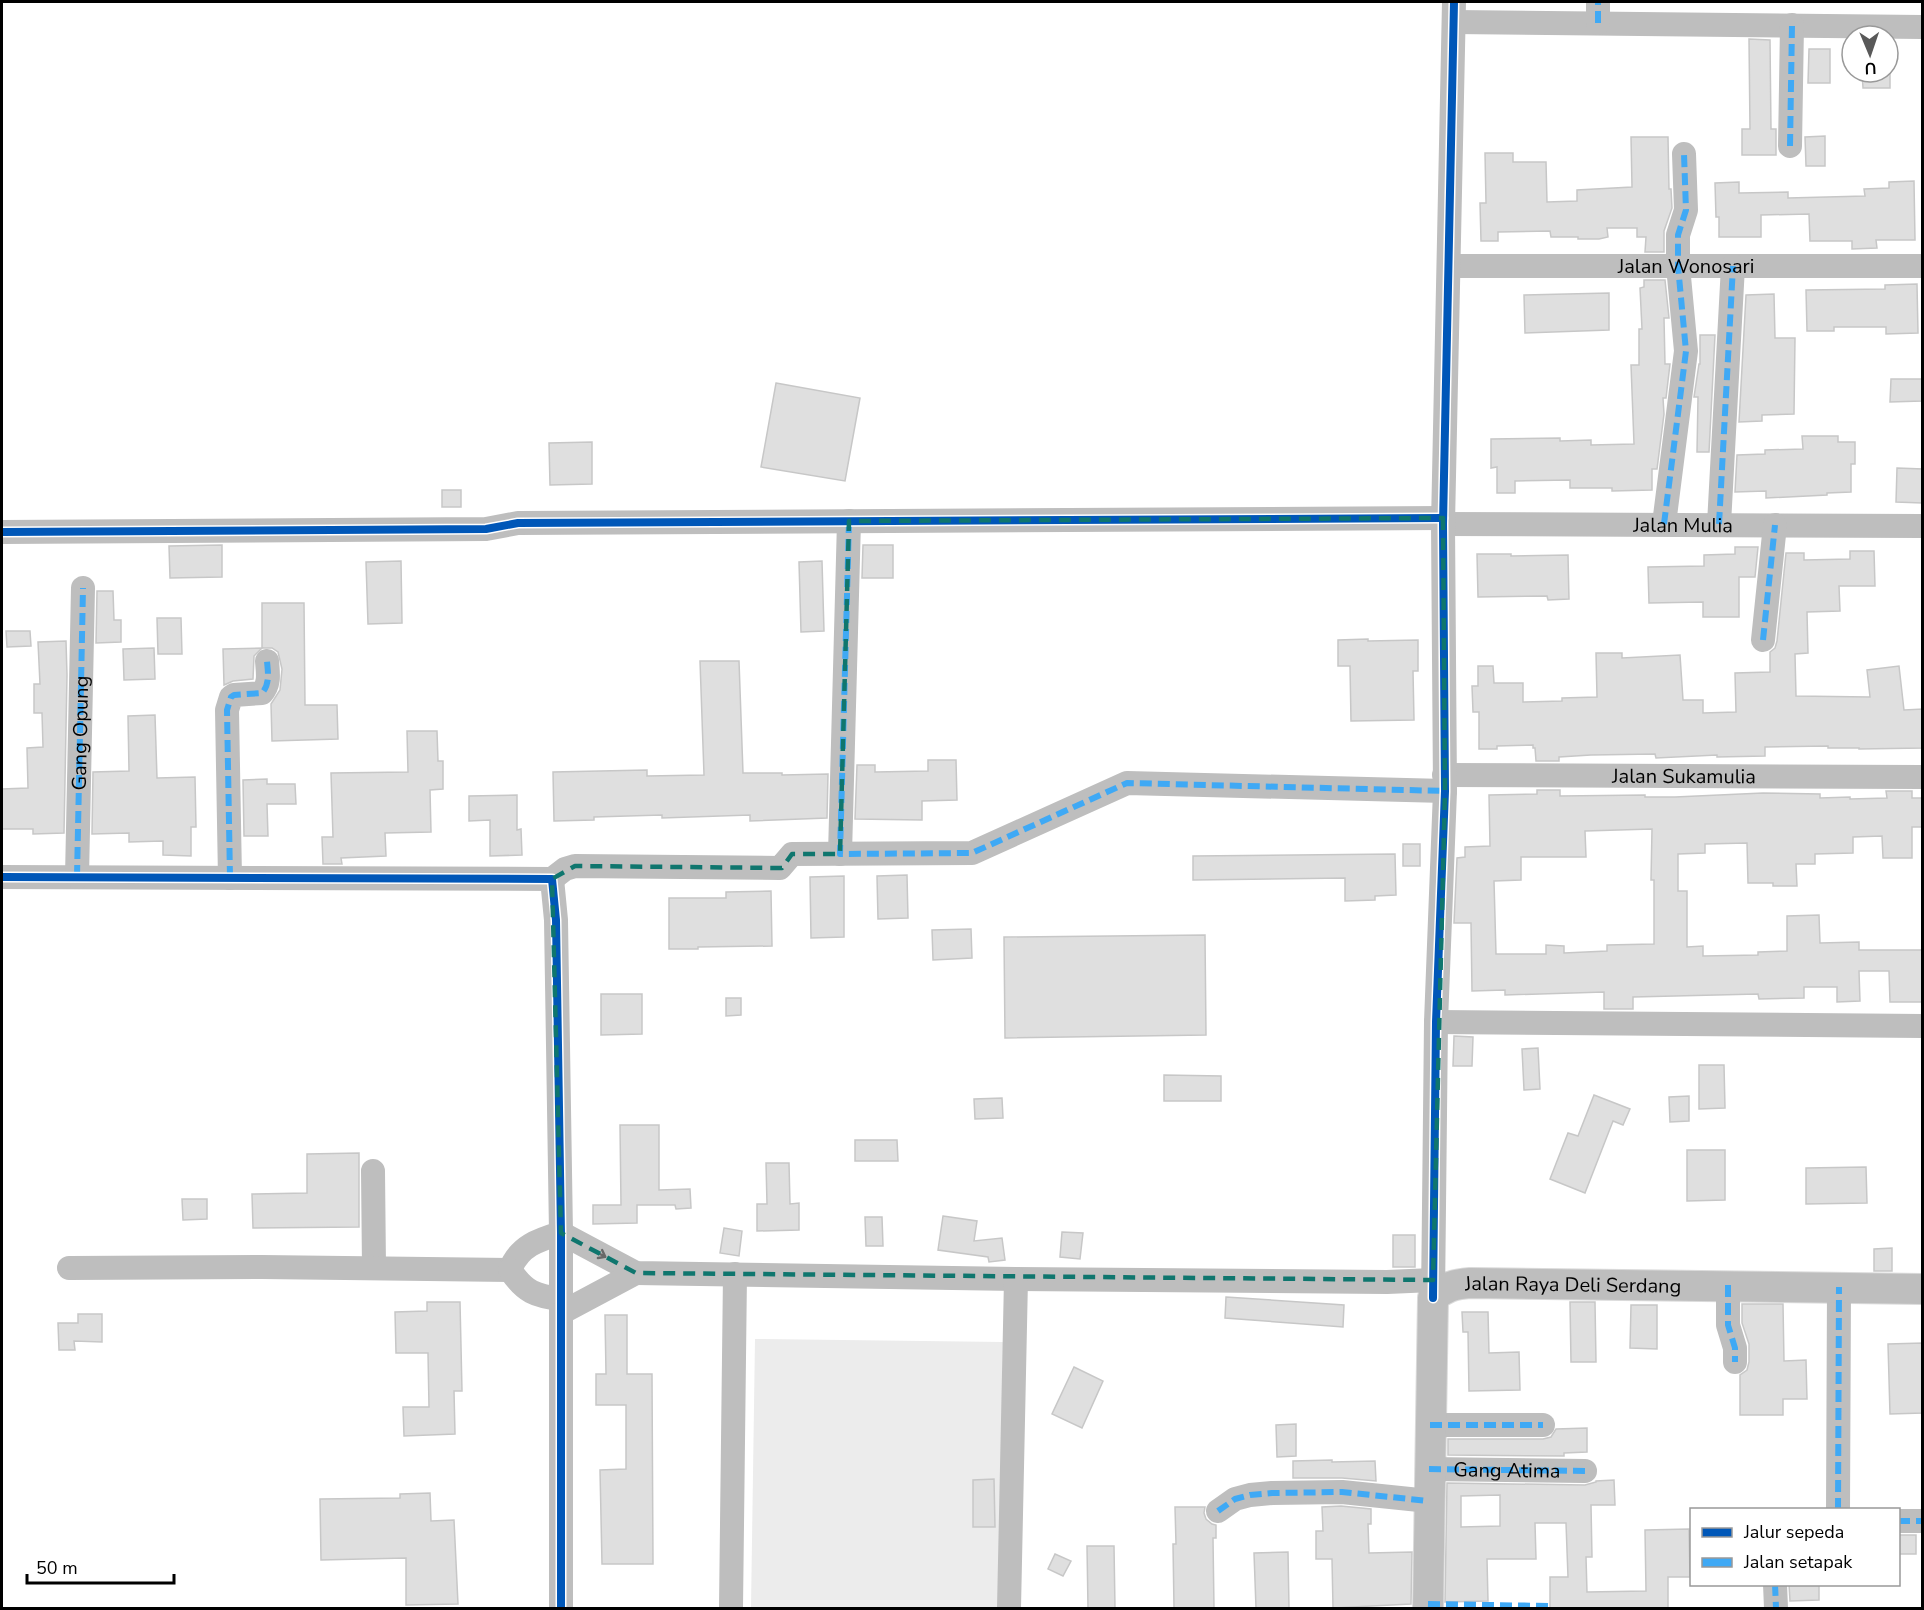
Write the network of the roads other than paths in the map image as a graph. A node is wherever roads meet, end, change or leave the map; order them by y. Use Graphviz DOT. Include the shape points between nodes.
graph roads {
  1 [pos="1454,12"];
  2 [pos="1598,12"];
  3 [pos="1792,25"];
  4 [pos="1923,27"];
  5 [pos="1790,146"];
  6 [pos="1684,154"];
  7 [pos="1449,266"];
  8 [pos="1678,266"];
  9 [pos="1733,266"];
  10 [pos="1923,266"];
  11 [pos="1443,521"];
  12 [pos="849,522"];
  13 [pos="1664,524"];
  14 [pos="1719,524"];
  15 [pos="1775,525"];
  16 [pos="1923,526"];
  17 [pos="2,532"];
  18 [pos="84,588"];
  19 [pos="1763,640"];
  20 [pos="267,661"];
  21 [pos="1923,777"];
  22 [pos="1445,783"];
  23 [pos="840,854"];
  24 [pos="2,877"];
  25 [pos="77,878"];
  26 [pos="230,878"];
  27 [pos="552,879"];
  28 [pos="1436,1022"];
  29 [pos="1923,1026"];
  30 [pos="373,1171"];
  31 [pos="561,1233"];
  32 [pos="69,1268"];
  33 [pos="374,1268"];
  34 [pos="510,1270"];
  35 [pos="636,1273"];
  36 [pos="735,1275"];
  37 [pos="1016,1279"];
  38 [pos="1728,1285"];
  39 [pos="1839,1287"];
  40 [pos="1433,1289"];
  41 [pos="1923,1289"];
  42 [pos="561,1306"];
  43 [pos="1735,1362"];
  44 [pos="1430,1425"];
  45 [pos="1543,1425"];
  46 [pos="1429,1469"];
  47 [pos="1586,1471"];
  48 [pos="1429,1501"];
  49 [pos="1838,1508"];
  50 [pos="1218,1511"];
  51 [pos="1900,1521"];
  52 [pos="1923,1521"];
  53 [pos="1775,1586"];
  54 [pos="561,1608"];
  55 [pos="731,1608"];
  56 [pos="1009,1608"];
  57 [pos="1428,1608"];
  58 [pos="1776,1608"];
  1 -- 2 [label="street"];
  1 -- 7 [label="street"];
  2 -- 3 [label="street"];
  3 -- 4 [label="street"];
  3 -- 5 [label="street"];
  6 -- 8 [label="street" via="1686,210 1678,235"];
  7 -- 8 [label="street, Jalan Wonosari"];
  7 -- 11 [label="street"];
  8 -- 9 [label="street, Jalan Wonosari"];
  8 -- 13 [label="street" via="1686,351"];
  9 -- 10 [label="street, Jalan Wonosari"];
  9 -- 14 [label="street"];
  11 -- 12 [label="street, Jalan Mulia"];
  11 -- 13 [label="street, Jalan Mulia"];
  11 -- 22 [label="street"];
  12 -- 17 [label="street, Jalan Mulia"];
  12 -- 23 [label="street"];
  13 -- 14 [label="street, Jalan Mulia"];
  14 -- 15 [label="street, Jalan Mulia"];
  15 -- 16 [label="street, Jalan Mulia"];
  15 -- 19 [label="street"];
  18 -- 25 [label="street, Gang Opung"];
  20 -- 26 [label="street" via="266,690 234,695 227,710"];
  21 -- 22 [label="street, Jalan Sukamulia"];
  22 -- 23 [label="street, Jalan Sukamulia" via="1133,782 972,853"];
  22 -- 28 [label="street"];
  23 -- 27 [label="street, Jalan Sukamulia" via="792,854 780,868 575,866"];
  24 -- 25 [label="street"];
  25 -- 26 [label="street"];
  26 -- 27 [label="street"];
  27 -- 31 [label="street"];
  28 -- 29 [label="street"];
  28 -- 40 [label="street"];
  30 -- 33 [label="street"];
  31 -- 34 [label="street" via="533,1241 521,1250"];
  31 -- 35 [label="street, one-way"];
  31 -- 42 [label="street"];
  32 -- 33 [label="street"];
  33 -- 34 [label="street"];
  34 -- 42 [label="street" via="528,1291"];
  35 -- 36 [label="street"];
  35 -- 42 [label="street"];
  36 -- 37 [label="street"];
  36 -- 55 [label="street"];
  37 -- 40 [label="street" via="1387,1282"];
  37 -- 56 [label="street"];
  38 -- 39 [label="main road, Jalan Raya Deli Serdang"];
  38 -- 40 [label="main road, Jalan Raya Deli Serdang" via="1470,1283"];
  38 -- 43 [label="street" via="1728,1325"];
  39 -- 41 [label="main road, Jalan Raya Deli Serdang"];
  39 -- 49 [label="street"];
  40 -- 44 [label="main road"];
  42 -- 54 [label="street"];
  44 -- 45 [label="street"];
  44 -- 46 [label="main road"];
  46 -- 47 [label="street, Gang Atima"];
  46 -- 48 [label="main road"];
  48 -- 50 [label="street" via="1342,1492 1272,1493 1235,1499"];
  48 -- 57 [label="main road"];
  51 -- 52 [label="street"];
  53 -- 58 [label="street"];
}
